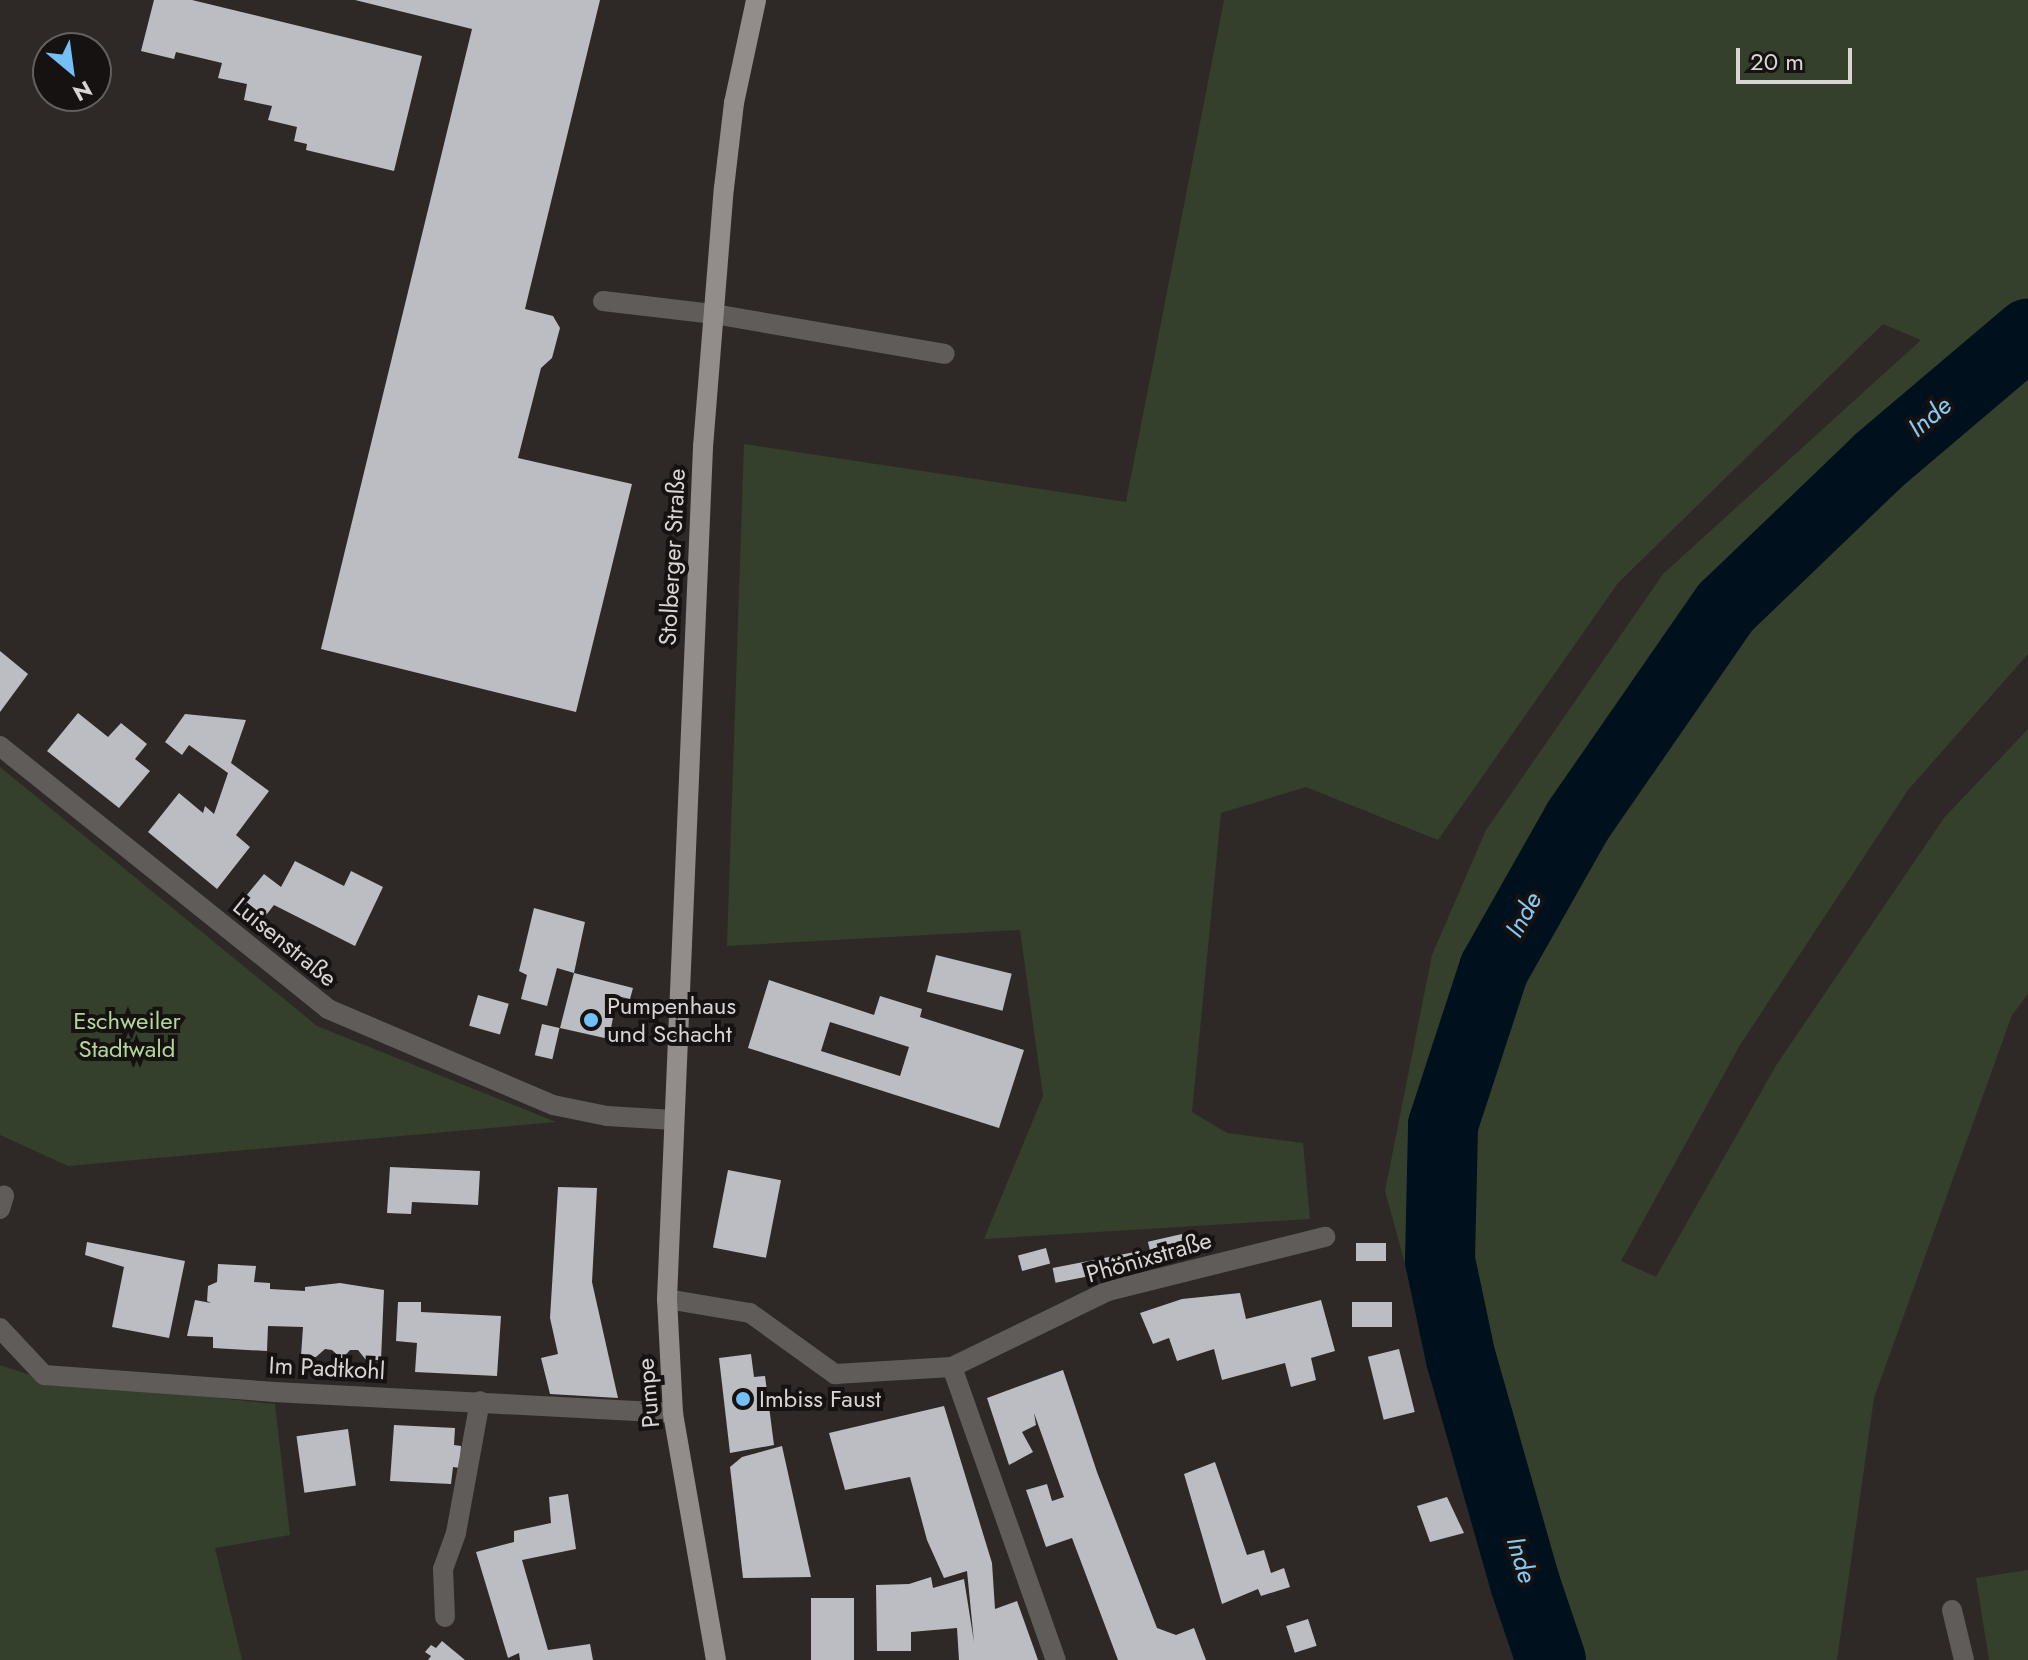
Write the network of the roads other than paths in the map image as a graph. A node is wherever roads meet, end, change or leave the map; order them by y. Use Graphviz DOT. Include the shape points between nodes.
graph roads {
  1 [pos="756,0"];
  2 [pos="603,301"];
  3 [pos="714,314"];
  4 [pos="945,354"];
  5 [pos="0,746"];
  6 [pos="674,1120"];
  7 [pos="1325,1237"];
  8 [pos="667,1299"];
  9 [pos="0,1328"];
  10 [pos="952,1367"];
  11 [pos="480,1401"];
  12 [pos="673,1413"];
  13 [pos="1952,1610"];
  14 [pos="445,1617"];
  15 [pos="716,1660"];
  16 [pos="1056,1660"];
  17 [pos="1964,1660"];
  1 -- 3 [label="main road, Stolberger Straße" via="734,103"];
  2 -- 3 [label="street"];
  3 -- 4 [label="street"];
  3 -- 6 [label="main road, Stolberger Straße" via="702,462"];
  5 -- 6 [label="street, Luisenstraße" via="328,1009 553,1105 607,1116"];
  6 -- 8 [label="main road, Pumpe"];
  7 -- 10 [label="street, Phönixstraße" via="1108,1291"];
  8 -- 10 [label="street, Phönixstraße" via="750,1313 835,1374"];
  8 -- 12 [label="main road, Pumpe"];
  9 -- 11 [label="street, Im Padtkohl" via="44,1375"];
  10 -- 16 [label="street"];
  11 -- 12 [label="street, Im Padtkohl"];
  11 -- 14 [label="street" via="456,1533 443,1569"];
  12 -- 15 [label="main road, Pumpe"];
  13 -- 17 [label="street"];
}
